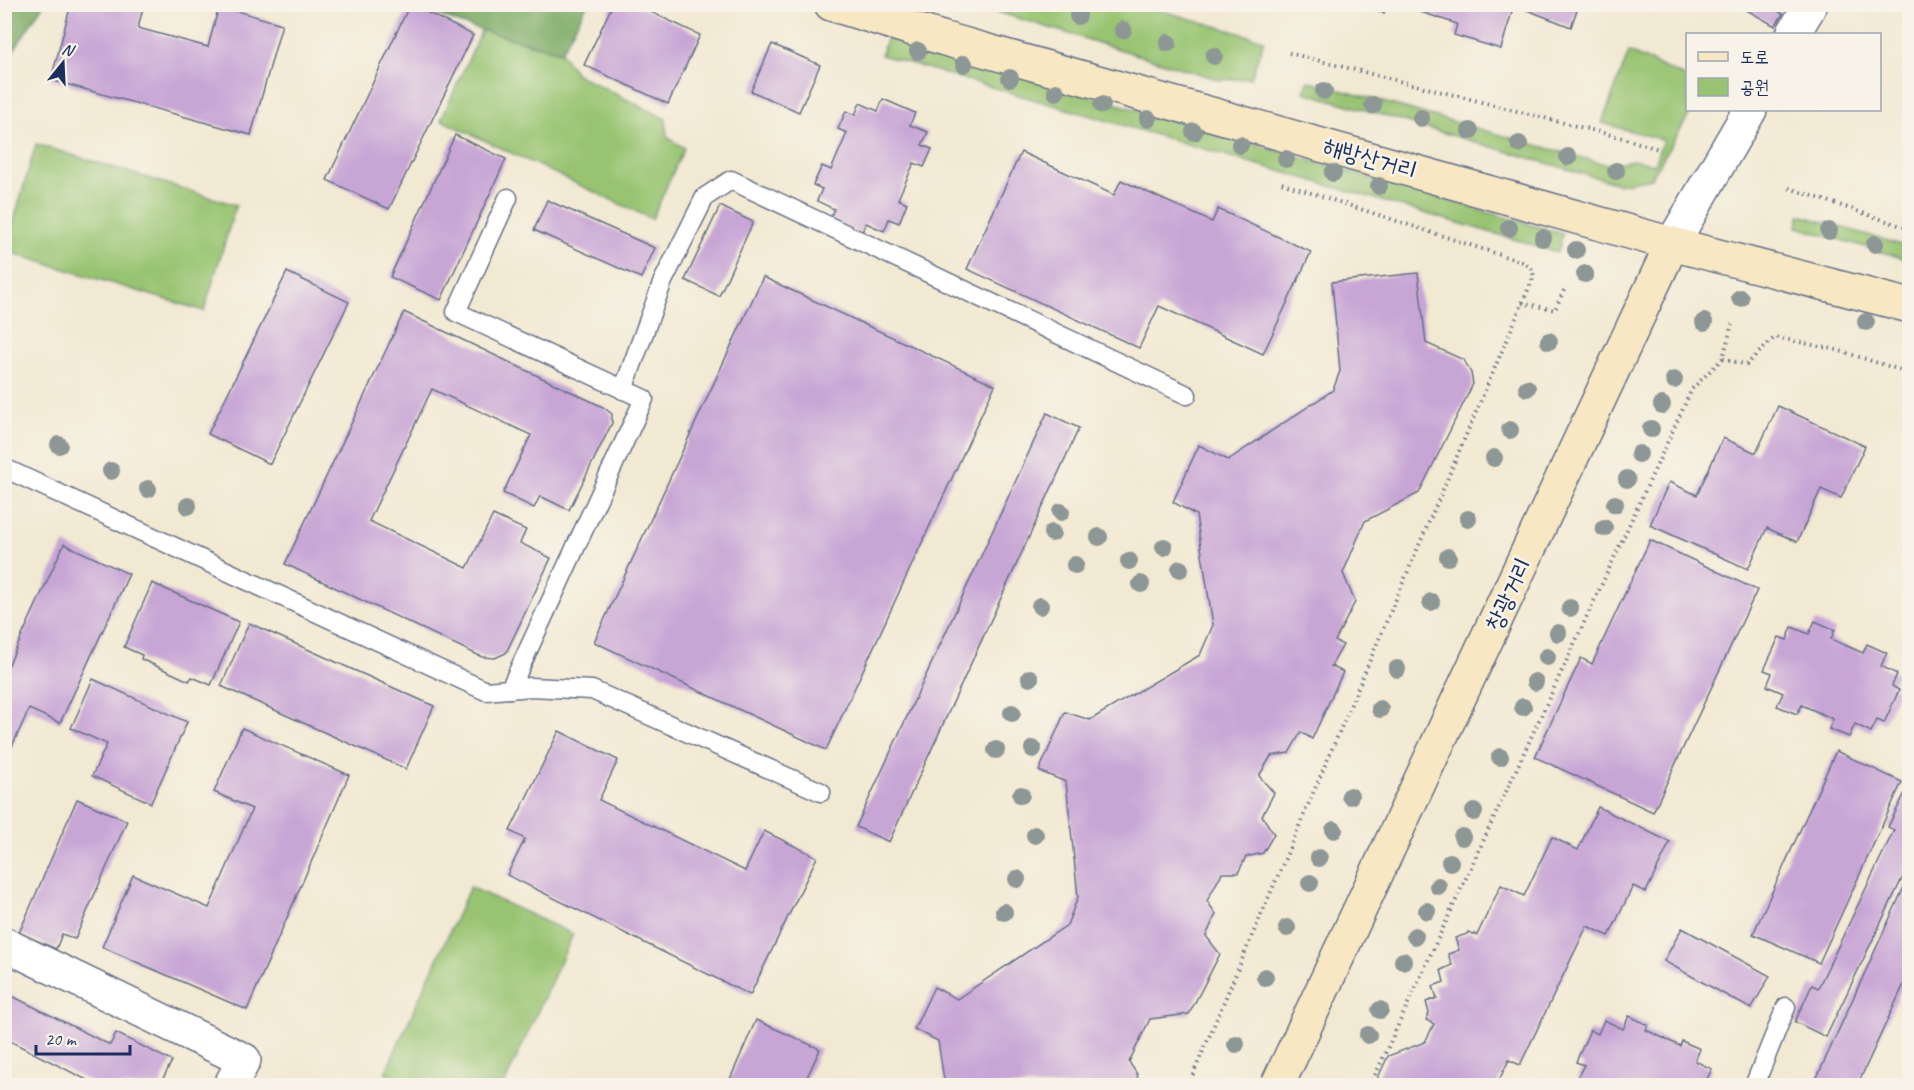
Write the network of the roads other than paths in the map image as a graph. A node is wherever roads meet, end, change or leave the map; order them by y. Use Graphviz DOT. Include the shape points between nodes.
graph roads {
  1 [pos="831,4"];
  2 [pos="1810,4"];
  3 [pos="1794,33"];
  4 [pos="1749,111"];
  5 [pos="508,198"];
  6 [pos="1672,244"];
  7 [pos="1910,306"];
  8 [pos="622,390"];
  9 [pos="1187,395"];
  10 [pos="4,468"];
  11 [pos="510,689"];
  12 [pos="821,792"];
  13 [pos="4,944"];
  14 [pos="1786,1007"];
  15 [pos="230,1086"];
  16 [pos="1277,1086"];
  17 [pos="1754,1086"];
  1 -- 6 [label="main road, 해방산거리"];
  2 -- 3 [label="street"];
  4 -- 6 [label="street, 창광거리"];
  5 -- 8 [label="lane" via="456,312"];
  6 -- 7 [label="main road, 해방산거리"];
  6 -- 16 [label="main road, 창광거리"];
  8 -- 9 [label="lane" via="663,281 705,197 731,180"];
  8 -- 11 [label="lane" via="644,399"];
  10 -- 11 [label="lane" via="486,691"];
  11 -- 12 [label="lane" via="592,690"];
  13 -- 15 [label="street" via="243,1060"];
  14 -- 17 [label="lane"];
}
